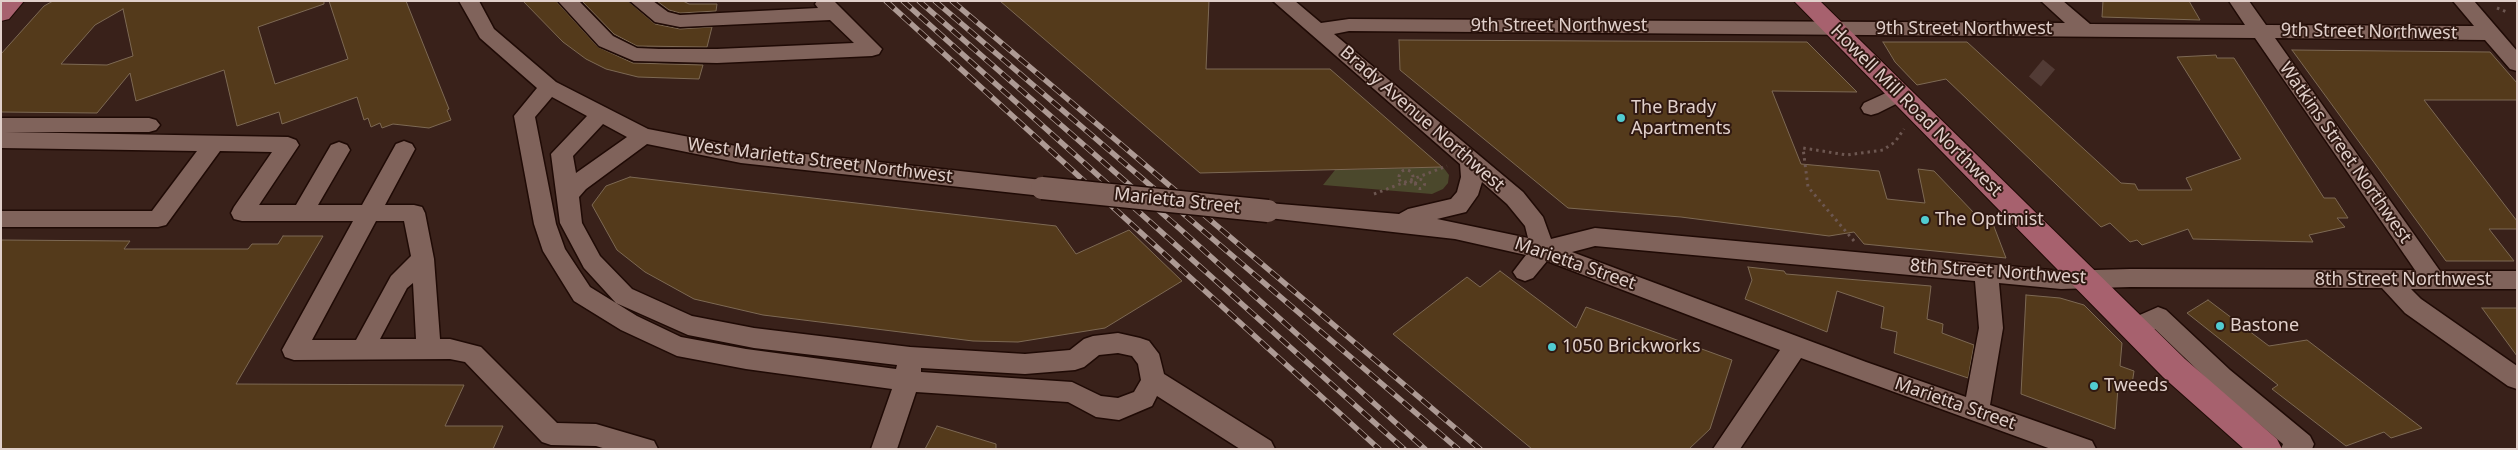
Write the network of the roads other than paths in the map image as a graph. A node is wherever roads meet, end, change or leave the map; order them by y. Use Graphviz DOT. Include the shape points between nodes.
graph roads {
  1 [pos="12,1"];
  2 [pos="469,1"];
  3 [pos="568,1"];
  4 [pos="640,1"];
  5 [pos="1283,1"];
  6 [pos="1806,1"];
  7 [pos="2051,1"];
  8 [pos="2239,1"];
  9 [pos="2463,1"];
  10 [pos="828,7"];
  11 [pos="1,13"];
  12 [pos="1833,28"];
  13 [pos="2084,29"];
  14 [pos="1318,30"];
  15 [pos="2260,31"];
  16 [pos="2490,33"];
  17 [pos="2517,64"];
  18 [pos="549,87"];
  19 [pos="1899,94"];
  20 [pos="1871,108"];
  21 [pos="601,114"];
  22 [pos="1,125"];
  23 [pos="150,125"];
  24 [pos="643,136"];
  25 [pos="1,140"];
  26 [pos="214,144"];
  27 [pos="404,149"];
  28 [pos="339,150"];
  29 [pos="562,154"];
  30 [pos="532,157"];
  31 [pos="1471,162"];
  32 [pos="1042,188"];
  33 [pos="568,195"];
  34 [pos="302,213"];
  35 [pos="368,213"];
  36 [pos="1,219"];
  37 [pos="1388,221"];
  38 [pos="1543,250"];
  39 [pos="423,258"];
  40 [pos="1526,272"];
  41 [pos="1986,273"];
  42 [pos="2085,280"];
  43 [pos="2386,280"];
  44 [pos="2434,280"];
  45 [pos="2517,280"];
  46 [pos="2134,328"];
  47 [pos="1796,346"];
  48 [pos="363,349"];
  49 [pos="429,349"];
  50 [pos="908,369"];
  51 [pos="2517,379"];
  52 [pos="1153,380"];
  53 [pos="1976,411"];
  54 [pos="645,449"];
  55 [pos="884,449"];
  56 [pos="1262,449"];
  57 [pos="1726,449"];
  58 [pos="2083,449"];
  59 [pos="2266,449"];
  60 [pos="2294,449"];
  1 -- 11 [label="main road"];
  2 -- 18 [label="street, West Marietta Street Northwest" via="487,33"];
  3 -- 10 [label="street" via="606,41 634,54 717,56 872,49"];
  4 -- 10 [label="street" via="662,17 680,21"];
  5 -- 14 [label="street, Brady Avenue Northwest"];
  6 -- 12 [label="main road, Howell Mill Road Northwest"];
  7 -- 13 [label="street"];
  8 -- 15 [label="street, Watkins Street Northwest"];
  9 -- 16 [label="street"];
  12 -- 13 [label="street, 9th Street Northwest" via="2002,34"];
  12 -- 14 [label="street, 9th Street Northwest" via="1349,25"];
  12 -- 19 [label="main road, Howell Mill Road Northwest"];
  13 -- 15 [label="street, 9th Street Northwest"];
  14 -- 31 [label="street, Brady Avenue Northwest"];
  15 -- 16 [label="street, 9th Street Northwest"];
  15 -- 44 [label="street, Watkins Street Northwest"];
  16 -- 17 [label="street"];
  18 -- 21 [label="street, West Marietta Street Northwest"];
  18 -- 30 [label="street" via="524,116"];
  19 -- 20 [label="street"];
  19 -- 42 [label="main road, Howell Mill Road Northwest"];
  21 -- 24 [label="street, West Marietta Street Northwest"];
  21 -- 29 [label="street"];
  22 -- 23 [label="street"];
  24 -- 32 [label="street, West Marietta Street Northwest" via="741,155"];
  24 -- 33 [label="street" via="578,183"];
  25 -- 26 [label="street"];
  26 -- 34 [label="street" via="288,146 242,214"];
  26 -- 36 [label="street" via="158,219"];
  27 -- 35 [label="street"];
  28 -- 34 [label="street"];
  29 -- 30 [label="street"];
  29 -- 33 [label="street"];
  30 -- 50 [label="street" via="545,224 554,251 582,294 629,323 677,346 746,359"];
  31 -- 37 [label="street" via="1472,177 1458,206"];
  31 -- 38 [label="street, Brady Avenue Northwest" via="1515,198 1535,222"];
  32 -- 37 [label="street, Marietta Street, bridge"];
  33 -- 50 [label="street" via="571,223 592,262 624,296 688,325"];
  34 -- 35 [label="street"];
  35 -- 39 [label="street" via="414,213"];
  35 -- 48 [label="street" via="294,350"];
  37 -- 38 [label="street, Marietta Street" via="1456,230"];
  38 -- 40 [label="street"];
  38 -- 41 [label="street, 8th Street Northwest" via="1595,237"];
  38 -- 47 [label="street, Marietta Street"];
  39 -- 48 [label="street" via="399,282"];
  39 -- 49 [label="street"];
  41 -- 42 [label="street, 8th Street Northwest" via="2049,280"];
  41 -- 53 [label="street" via="1991,328"];
  42 -- 43 [label="street, 8th Street Northwest"];
  42 -- 46 [label="main road, Howell Mill Road Northwest"];
  43 -- 44 [label="street, 8th Street Northwest"];
  43 -- 51 [label="street" via="2413,306"];
  44 -- 45 [label="street, 8th Street Northwest"];
  46 -- 59 [label="main road, Howell Mill Road Northwest"];
  46 -- 60 [label="street" via="2158,317 2221,377 2301,444"];
  47 -- 53 [label="street, Marietta Street"];
  47 -- 57 [label="street"];
  48 -- 49 [label="street"];
  49 -- 54 [label="street" via="472,354 551,434 596,435"];
  50 -- 52 [label="street" via="1072,392 1096,406 1119,409 1143,399"];
  50 -- 52 [label="street" via="1075,360 1093,346 1118,343 1140,348 1150,361"];
  50 -- 55 [label="street"];
  52 -- 56 [label="street"];
  53 -- 58 [label="street, Marietta Street"];
}
